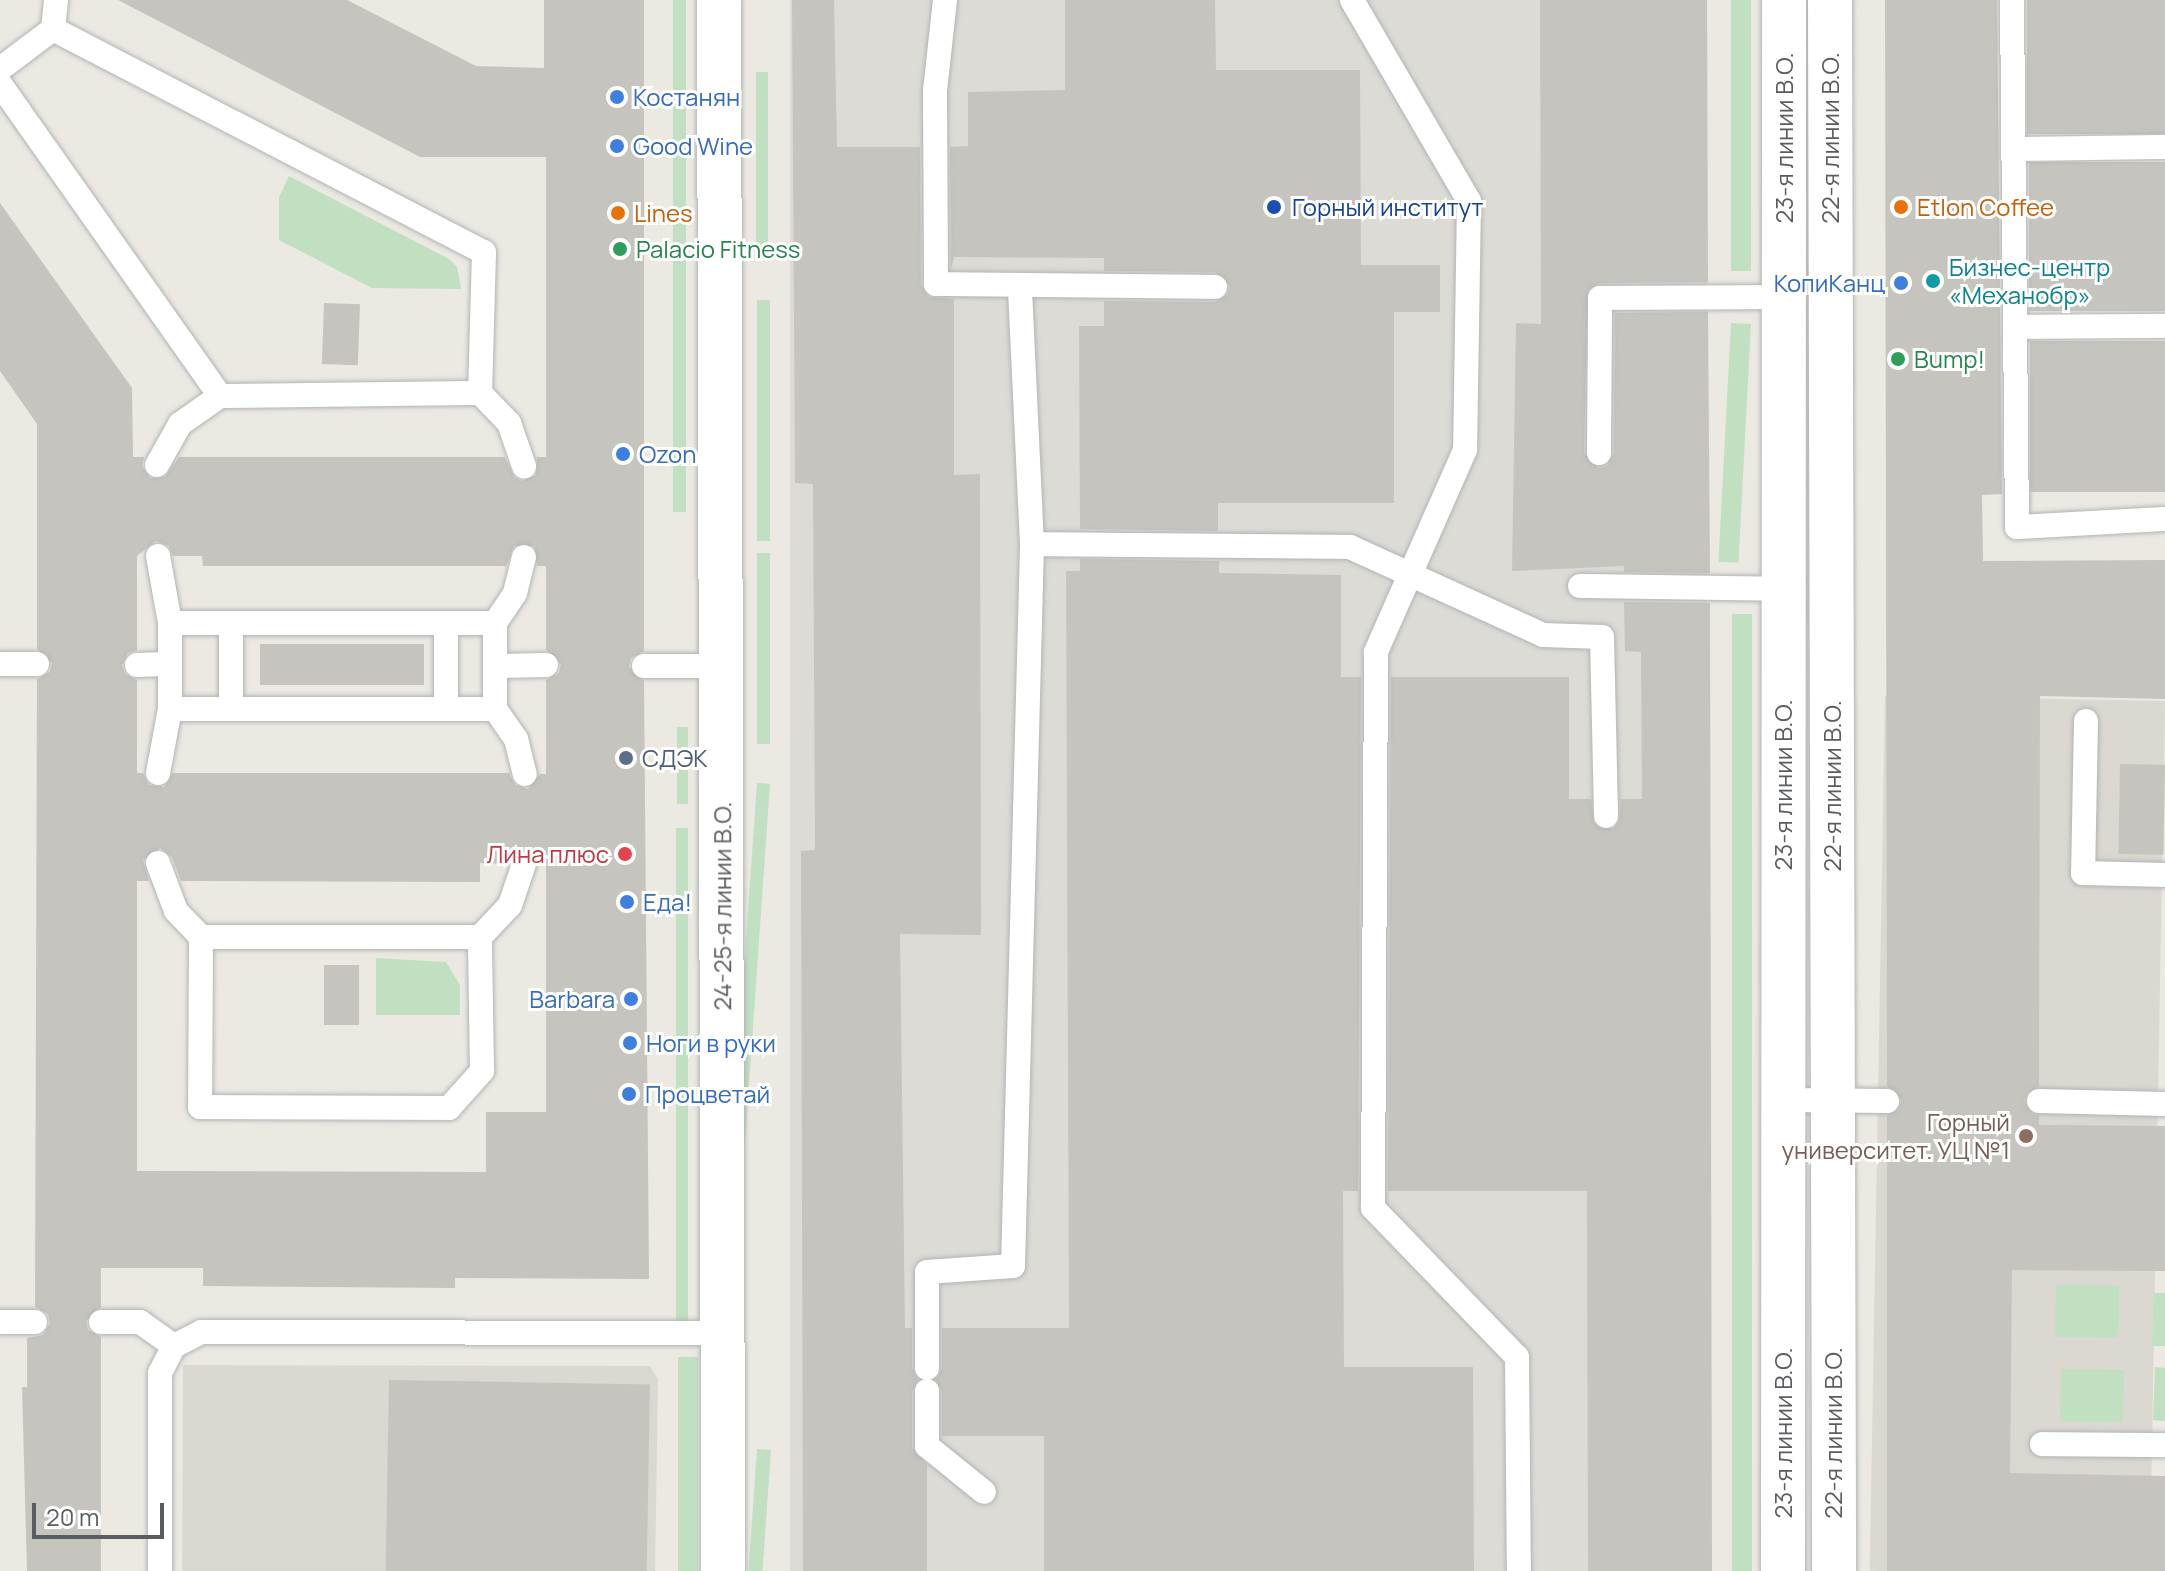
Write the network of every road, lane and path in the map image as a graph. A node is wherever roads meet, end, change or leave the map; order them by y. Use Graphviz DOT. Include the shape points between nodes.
graph roads {
  1 [pos="56,0"];
  2 [pos="719,0"];
  3 [pos="945,0"];
  4 [pos="1352,0"];
  5 [pos="1784,0"];
  6 [pos="1830,0"];
  7 [pos="2012,0"];
  8 [pos="53,29"];
  9 [pos="0,69"];
  10 [pos="0,84"];
  11 [pos="2165,147"];
  12 [pos="2014,149"];
  13 [pos="1020,285"];
  14 [pos="1215,287"];
  15 [pos="1784,297"];
  16 [pos="2165,326"];
  17 [pos="2015,327"];
  18 [pos="480,393"];
  19 [pos="220,396"];
  20 [pos="1599,453"];
  21 [pos="157,465"];
  22 [pos="524,466"];
  23 [pos="2165,519"];
  24 [pos="1032,544"];
  25 [pos="158,556"];
  26 [pos="524,557"];
  27 [pos="1411,574"];
  28 [pos="1580,586"];
  29 [pos="1783,589"];
  30 [pos="170,623"];
  31 [pos="231,623"];
  32 [pos="446,623"];
  33 [pos="495,623"];
  34 [pos="0,664"];
  35 [pos="37,664"];
  36 [pos="170,664"];
  37 [pos="137,665"];
  38 [pos="546,665"];
  39 [pos="495,666"];
  40 [pos="644,666"];
  41 [pos="721,666"];
  42 [pos="170,709"];
  43 [pos="231,709"];
  44 [pos="446,709"];
  45 [pos="495,709"];
  46 [pos="2086,721"];
  47 [pos="158,773"];
  48 [pos="525,774"];
  49 [pos="1606,816"];
  50 [pos="158,863"];
  51 [pos="524,864"];
  52 [pos="2165,875"];
  53 [pos="201,937"];
  54 [pos="480,937"];
  55 [pos="1783,1100"];
  56 [pos="1832,1100"];
  57 [pos="1887,1101"];
  58 [pos="2039,1101"];
  59 [pos="2165,1104"];
  60 [pos="0,1322"];
  61 [pos="35,1322"];
  62 [pos="101,1322"];
  63 [pos="723,1333"];
  64 [pos="174,1346"];
  65 [pos="2042,1444"];
  66 [pos="2165,1445"];
  67 [pos="984,1492"];
  68 [pos="160,1571"];
  69 [pos="723,1571"];
  70 [pos="1519,1571"];
  71 [pos="1783,1571"];
  72 [pos="1834,1571"];
  1 -- 8 [label="lane"];
  2 -- 41 [label="street, 24-25-я линии В.О."];
  3 -- 13 [label="lane" via="935,90 936,284"];
  4 -- 27 [label="lane" via="1469,201 1465,450"];
  5 -- 15 [label="street, 23-я линии В.О."];
  6 -- 56 [label="street, 22-я линии В.О."];
  7 -- 12 [label="lane"];
  8 -- 9 [label="lane"];
  8 -- 18 [label="lane" via="484,252"];
  10 -- 19 [label="lane"];
  11 -- 12 [label="lane"];
  12 -- 17 [label="lane"];
  13 -- 14 [label="lane"];
  13 -- 24 [label="lane"];
  15 -- 20 [label="lane" via="1600,298"];
  15 -- 29 [label="street, 23-я линии В.О."];
  16 -- 17 [label="lane"];
  17 -- 23 [label="lane" via="2017,527"];
  18 -- 19 [label="lane"];
  18 -- 22 [label="lane" via="509,423"];
  19 -- 21 [label="lane" via="180,424"];
  24 -- 27 [label="lane" via="1350,547"];
  24 -- 67 [label="lane" via="1013,1266 927,1272 927,1446"];
  25 -- 30 [label="lane"];
  26 -- 33 [label="lane" via="515,593"];
  27 -- 49 [label="lane" via="1543,635 1602,637"];
  27 -- 70 [label="lane" via="1376,652 1373,1208 1517,1357"];
  28 -- 29 [label="lane"];
  29 -- 55 [label="street, 23-я линии В.О."];
  30 -- 31 [label="lane"];
  30 -- 36 [label="lane"];
  31 -- 32 [label="lane"];
  31 -- 43 [label="lane"];
  32 -- 33 [label="lane"];
  32 -- 44 [label="lane"];
  33 -- 39 [label="lane"];
  34 -- 35 [label="lane"];
  36 -- 37 [label="lane"];
  36 -- 42 [label="lane"];
  38 -- 39 [label="lane"];
  39 -- 45 [label="lane"];
  40 -- 41 [label="lane"];
  41 -- 63 [label="street, 24-25-я линии В.О."];
  42 -- 43 [label="lane"];
  42 -- 47 [label="lane"];
  43 -- 44 [label="lane"];
  44 -- 45 [label="lane"];
  45 -- 48 [label="lane" via="516,739"];
  46 -- 52 [label="lane" via="2083,873"];
  50 -- 53 [label="lane" via="176,911"];
  51 -- 54 [label="lane" via="510,905"];
  53 -- 54 [label="lane"];
  53 -- 54 [label="lane" via="200,1107 449,1108 482,1071"];
  55 -- 56 [label="lane"];
  55 -- 71 [label="street, 23-я линии В.О."];
  56 -- 57 [label="lane"];
  56 -- 72 [label="street, 22-я линии В.О."];
  58 -- 59 [label="lane"];
  60 -- 61 [label="lane"];
  62 -- 64 [label="lane" via="140,1322"];
  63 -- 64 [label="lane" via="201,1332"];
  63 -- 69 [label="street, 24-25-я линии В.О."];
  64 -- 68 [label="lane" via="160,1373"];
  65 -- 66 [label="lane"];
}
